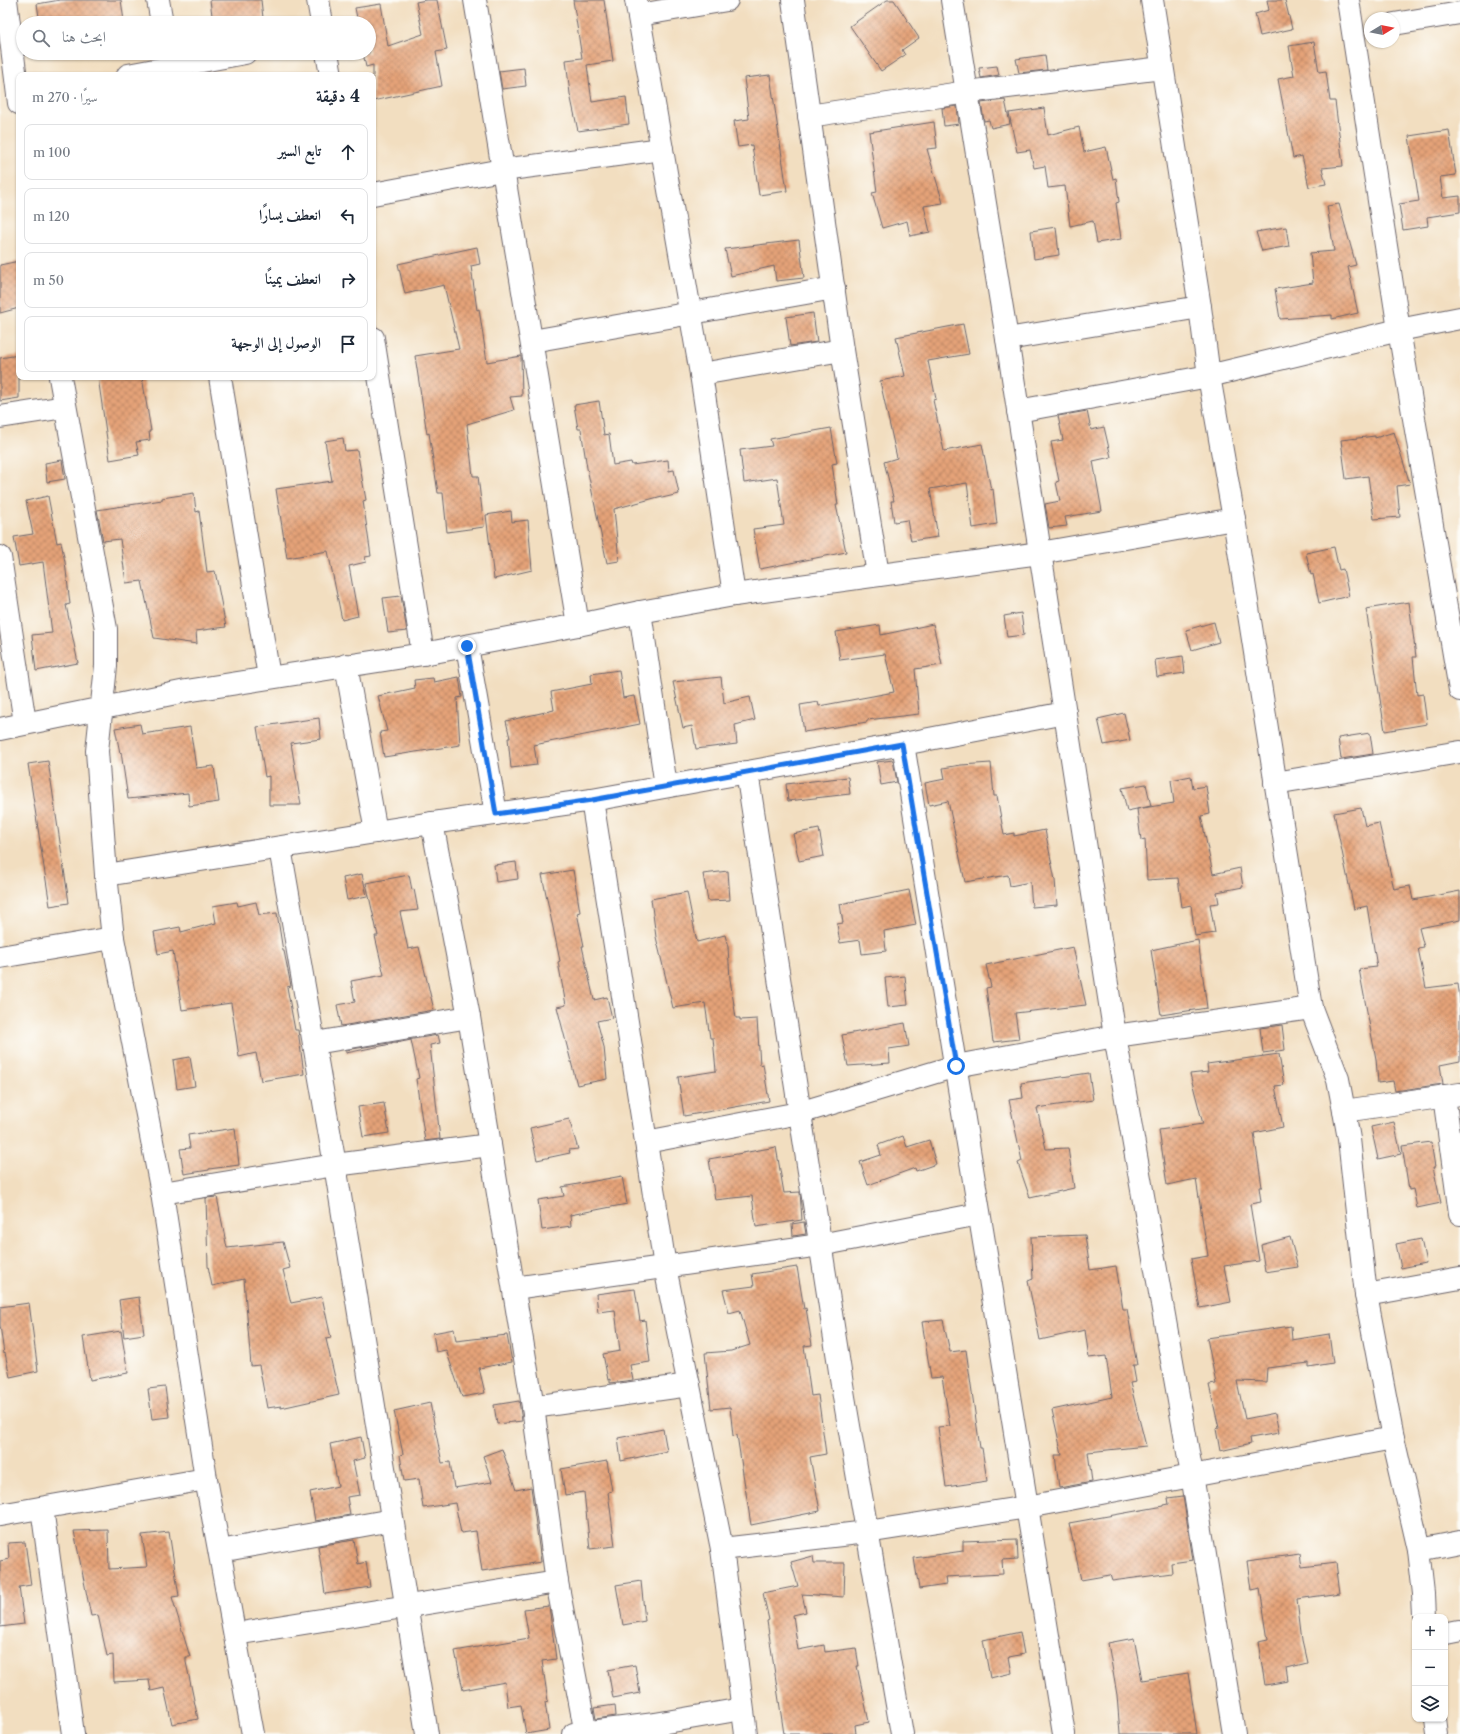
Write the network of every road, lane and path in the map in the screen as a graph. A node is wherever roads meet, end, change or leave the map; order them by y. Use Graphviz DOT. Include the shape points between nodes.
graph roads {
  1 [pos="6,0"];
  2 [pos="158,0"];
  3 [pos="318,0"];
  4 [pos="475,0"];
  5 [pos="727,0"];
  6 [pos="793,0"];
  7 [pos="952,0"];
  8 [pos="1152,0"];
  9 [pos="1348,0"];
  10 [pos="637,7"];
  11 [pos="1460,13"];
  12 [pos="161,16"];
  13 [pos="321,16"];
  14 [pos="1400,23"];
  15 [pos="1362,29"];
  16 [pos="201,60"];
  17 [pos="328,60"];
  18 [pos="169,65"];
  19 [pos="1162,68"];
  20 [pos="140,72"];
  21 [pos="330,72"];
  22 [pos="967,92"];
  23 [pos="14,98"];
  24 [pos="809,116"];
  25 [pos="662,148"];
  26 [pos="502,170"];
  27 [pos="376,193"];
  28 [pos="834,288"];
  29 [pos="1200,306"];
  30 [pos="690,313"];
  31 [pos="1460,318"];
  32 [pos="1399,330"];
  33 [pos="1007,339"];
  34 [pos="532,341"];
  35 [pos="842,350"];
  36 [pos="376,357"];
  37 [pos="701,374"];
  38 [pos="1209,376"];
  39 [pos="60,380"];
  40 [pos="220,380"];
  41 [pos="65,407"];
  42 [pos="1018,411"];
  43 [pos="0,417"];
  44 [pos="1234,519"];
  45 [pos="1040,553"];
  46 [pos="0,557"];
  47 [pos="878,575"];
  48 [pos="734,595"];
  49 [pos="640,612"];
  50 [pos="578,625"];
  51 [pos="467,646"];
  52 [pos="423,654"];
  53 [pos="346,665"];
  54 [pos="269,677"];
  55 [pos="1460,690"];
  56 [pos="100,709"];
  57 [pos="1065,713"];
  58 [pos="25,723"];
  59 [pos="0,729"];
  60 [pos="902,744"];
  61 [pos="1460,752"];
  62 [pos="747,772"];
  63 [pos="1275,783"];
  64 [pos="666,786"];
  65 [pos="592,800"];
  66 [pos="496,814"];
  67 [pos="432,823"];
  68 [pos="376,832"];
  69 [pos="280,848"];
  70 [pos="106,875"];
  71 [pos="113,938"];
  72 [pos="0,957"];
  73 [pos="1311,1008"];
  74 [pos="468,1017"];
  75 [pos="1115,1036"];
  76 [pos="315,1043"];
  77 [pos="956,1066"];
  78 [pos="1452,1095"];
  79 [pos="1344,1111"];
  80 [pos="799,1113"];
  81 [pos="646,1142"];
  82 [pos="490,1145"];
  83 [pos="335,1165"];
  84 [pos="162,1193"];
  85 [pos="979,1214"];
  86 [pos="1460,1214"];
  87 [pos="820,1245"];
  88 [pos="665,1267"];
  89 [pos="1460,1278"];
  90 [pos="514,1288"];
  91 [pos="1366,1295"];
  92 [pos="689,1385"];
  93 [pos="534,1407"];
  94 [pos="1393,1438"];
  95 [pos="1192,1475"];
  96 [pos="206,1480"];
  97 [pos="1027,1507"];
  98 [pos="42,1508"];
  99 [pos="0,1515"];
  100 [pos="392,1520"];
  101 [pos="868,1532"];
  102 [pos="1460,1542"];
  103 [pos="722,1549"];
  104 [pos="1419,1550"];
  105 [pos="220,1551"];
  106 [pos="557,1582"];
  107 [pos="406,1607"];
  108 [pos="1425,1614"];
  109 [pos="1460,1631"];
  110 [pos="1448,1633"];
  111 [pos="235,1634"];
  112 [pos="742,1709"];
  113 [pos="1435,1722"];
  114 [pos="582,1733"];
  115 [pos="73,1734"];
  116 [pos="253,1734"];
  117 [pos="426,1734"];
  118 [pos="746,1734"];
  119 [pos="902,1734"];
  120 [pos="1064,1734"];
  121 [pos="1234,1734"];
  122 [pos="1437,1734"];
  1 -- 23 [label="street"];
  2 -- 12 [label="street"];
  3 -- 13 [label="street"];
  4 -- 26 [label="street"];
  5 -- 10 [label="street"];
  6 -- 24 [label="street"];
  7 -- 22 [label="street"];
  8 -- 19 [label="street"];
  9 -- 15 [label="street"];
  10 -- 25 [label="street"];
  11 -- 14 [label="street"];
  15 -- 32 [label="street"];
  16 -- 18 [label="street"];
  17 -- 21 [label="street"];
  18 -- 20 [label="street"];
  19 -- 22 [label="street"];
  19 -- 29 [label="street"];
  22 -- 24 [label="street"];
  22 -- 33 [label="street"];
  24 -- 28 [label="street"];
  25 -- 26 [label="street"];
  25 -- 30 [label="street"];
  26 -- 27 [label="street"];
  26 -- 34 [label="street"];
  28 -- 30 [label="street"];
  28 -- 35 [label="street"];
  29 -- 33 [label="street"];
  29 -- 38 [label="street"];
  30 -- 34 [label="street"];
  30 -- 37 [label="street"];
  31 -- 32 [label="street"];
  32 -- 38 [label="street"];
  32 -- 55 [label="street"];
  33 -- 42 [label="street"];
  34 -- 50 [label="street"];
  35 -- 37 [label="street"];
  35 -- 47 [label="street"];
  36 -- 52 [label="street"];
  37 -- 48 [label="street"];
  38 -- 42 [label="street"];
  38 -- 44 [label="street"];
  39 -- 41 [label="street"];
  40 -- 54 [label="street"];
  41 -- 43 [label="street"];
  41 -- 56 [label="street" via="106,629 106,666"];
  42 -- 45 [label="street"];
  44 -- 45 [label="street"];
  44 -- 63 [label="street"];
  45 -- 47 [label="street"];
  45 -- 57 [label="street"];
  46 -- 58 [label="street"];
  47 -- 48 [label="street"];
  48 -- 49 [label="street"];
  49 -- 50 [label="street"];
  49 -- 64 [label="street"];
  50 -- 51 [label="street"];
  51 -- 52 [label="street"];
  51 -- 66 [label="street"];
  52 -- 53 [label="street"];
  53 -- 54 [label="street"];
  53 -- 68 [label="street"];
  54 -- 56 [label="street"];
  56 -- 58 [label="street"];
  56 -- 70 [label="street" via="97,750"];
  57 -- 60 [label="street"];
  57 -- 75 [label="street"];
  58 -- 59 [label="street"];
  60 -- 62 [label="street"];
  60 -- 77 [label="street"];
  61 -- 63 [label="street"];
  62 -- 64 [label="street"];
  62 -- 80 [label="street"];
  63 -- 73 [label="street"];
  64 -- 65 [label="street"];
  65 -- 66 [label="street"];
  65 -- 81 [label="street"];
  66 -- 67 [label="street"];
  67 -- 68 [label="street"];
  67 -- 74 [label="street"];
  68 -- 69 [label="street"];
  69 -- 70 [label="street"];
  69 -- 76 [label="street"];
  70 -- 71 [label="street"];
  71 -- 72 [label="street"];
  71 -- 84 [label="street"];
  73 -- 75 [label="street"];
  73 -- 79 [label="street" via="1338,1079"];
  74 -- 76 [label="street"];
  74 -- 82 [label="street"];
  75 -- 77 [label="street"];
  75 -- 95 [label="street"];
  76 -- 83 [label="street"];
  77 -- 80 [label="street"];
  77 -- 85 [label="street"];
  78 -- 79 [label="street"];
  78 -- 86 [label="street"];
  79 -- 91 [label="street"];
  80 -- 81 [label="street"];
  80 -- 87 [label="street"];
  81 -- 88 [label="street"];
  82 -- 83 [label="street"];
  82 -- 90 [label="street"];
  83 -- 84 [label="street"];
  83 -- 100 [label="street"];
  84 -- 96 [label="street"];
  85 -- 87 [label="street"];
  85 -- 97 [label="street"];
  87 -- 88 [label="street"];
  87 -- 101 [label="street"];
  88 -- 90 [label="street"];
  88 -- 92 [label="street"];
  89 -- 91 [label="street"];
  90 -- 93 [label="street"];
  91 -- 94 [label="street"];
  92 -- 93 [label="street"];
  92 -- 103 [label="street"];
  93 -- 106 [label="street"];
  94 -- 95 [label="street"];
  94 -- 104 [label="street"];
  95 -- 97 [label="street"];
  95 -- 121 [label="street"];
  96 -- 98 [label="street"];
  96 -- 105 [label="street"];
  97 -- 101 [label="street"];
  97 -- 120 [label="street"];
  98 -- 99 [label="street"];
  98 -- 115 [label="street"];
  100 -- 105 [label="street"];
  100 -- 107 [label="street"];
  101 -- 103 [label="street"];
  101 -- 119 [label="street"];
  102 -- 104 [label="street"];
  103 -- 112 [label="street"];
  104 -- 108 [label="street"];
  105 -- 111 [label="street"];
  106 -- 107 [label="street"];
  106 -- 114 [label="street"];
  107 -- 111 [label="street"];
  107 -- 117 [label="street"];
  109 -- 110 [label="street"];
  111 -- 116 [label="street"];
  112 -- 114 [label="street"];
  112 -- 118 [label="street"];
  113 -- 122 [label="street"];
}
